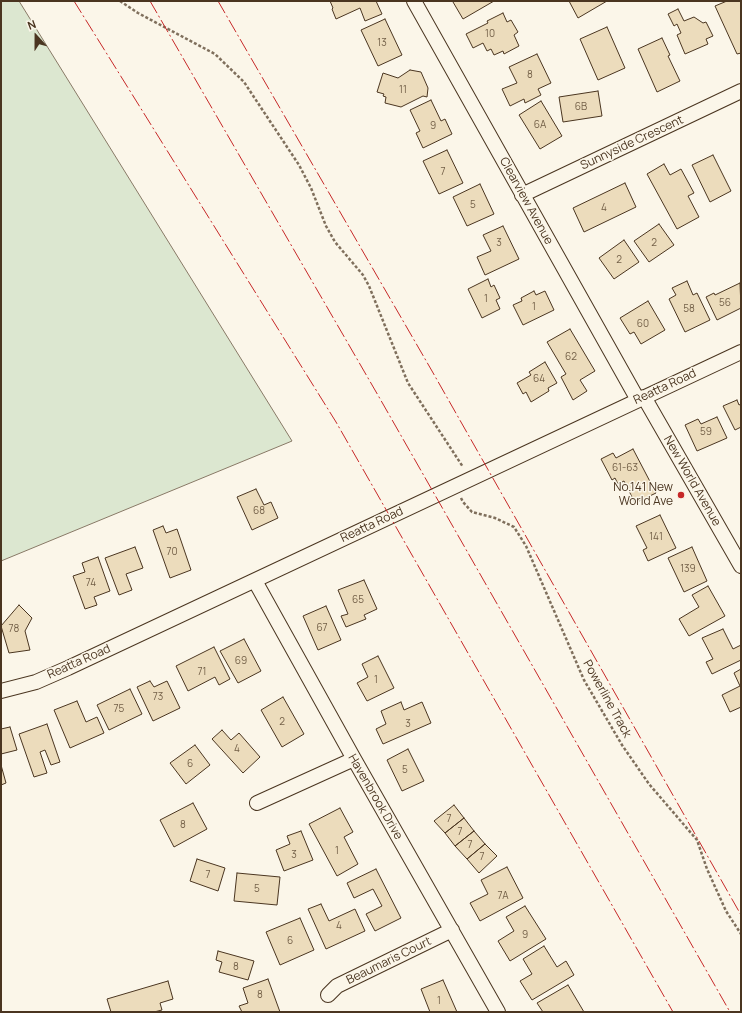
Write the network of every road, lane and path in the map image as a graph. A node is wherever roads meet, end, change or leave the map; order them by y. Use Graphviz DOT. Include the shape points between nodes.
graph roads {
  1 [pos="120,1"];
  2 [pos="414,1"];
  3 [pos="741,91"];
  4 [pos="522,195"];
  5 [pos="741,352"];
  6 [pos="641,398"];
  7 [pos="470,479"];
  8 [pos="456,486"];
  9 [pos="741,566"];
  10 [pos="254,581"];
  11 [pos="1,691"];
  12 [pos="354,759"];
  13 [pos="257,803"];
  14 [pos="452,930"];
  15 [pos="741,934"];
  16 [pos="328,995"];
  17 [pos="498,1012"];
  1 -- 7 [label="path" via="215,54 244,82 299,165 335,242 363,275 408,383"];
  2 -- 4 [label="street, Clearview Avenue"];
  3 -- 4 [label="street, Sunnyside Crescent"];
  4 -- 6 [label="street, Clearview Avenue"];
  5 -- 6 [label="street, Reatta Road"];
  6 -- 7 [label="street, Reatta Road"];
  6 -- 9 [label="street, New World Avenue"];
  7 -- 8 [label="street, Reatta Road"];
  8 -- 10 [label="street, Reatta Road"];
  8 -- 15 [label="path, Powerline Track" via="463,502 472,512 514,527 526,546 584,680 622,745 649,784 697,840 726,912"];
  10 -- 11 [label="street, Reatta Road" via="36,682"];
  10 -- 12 [label="street, Havenbrook Drive"];
  12 -- 13 [label="street"];
  12 -- 14 [label="street, Havenbrook Drive"];
  14 -- 16 [label="street, Beaumaris Court" via="337,986"];
  14 -- 17 [label="street, Havenbrook Drive"];
}
